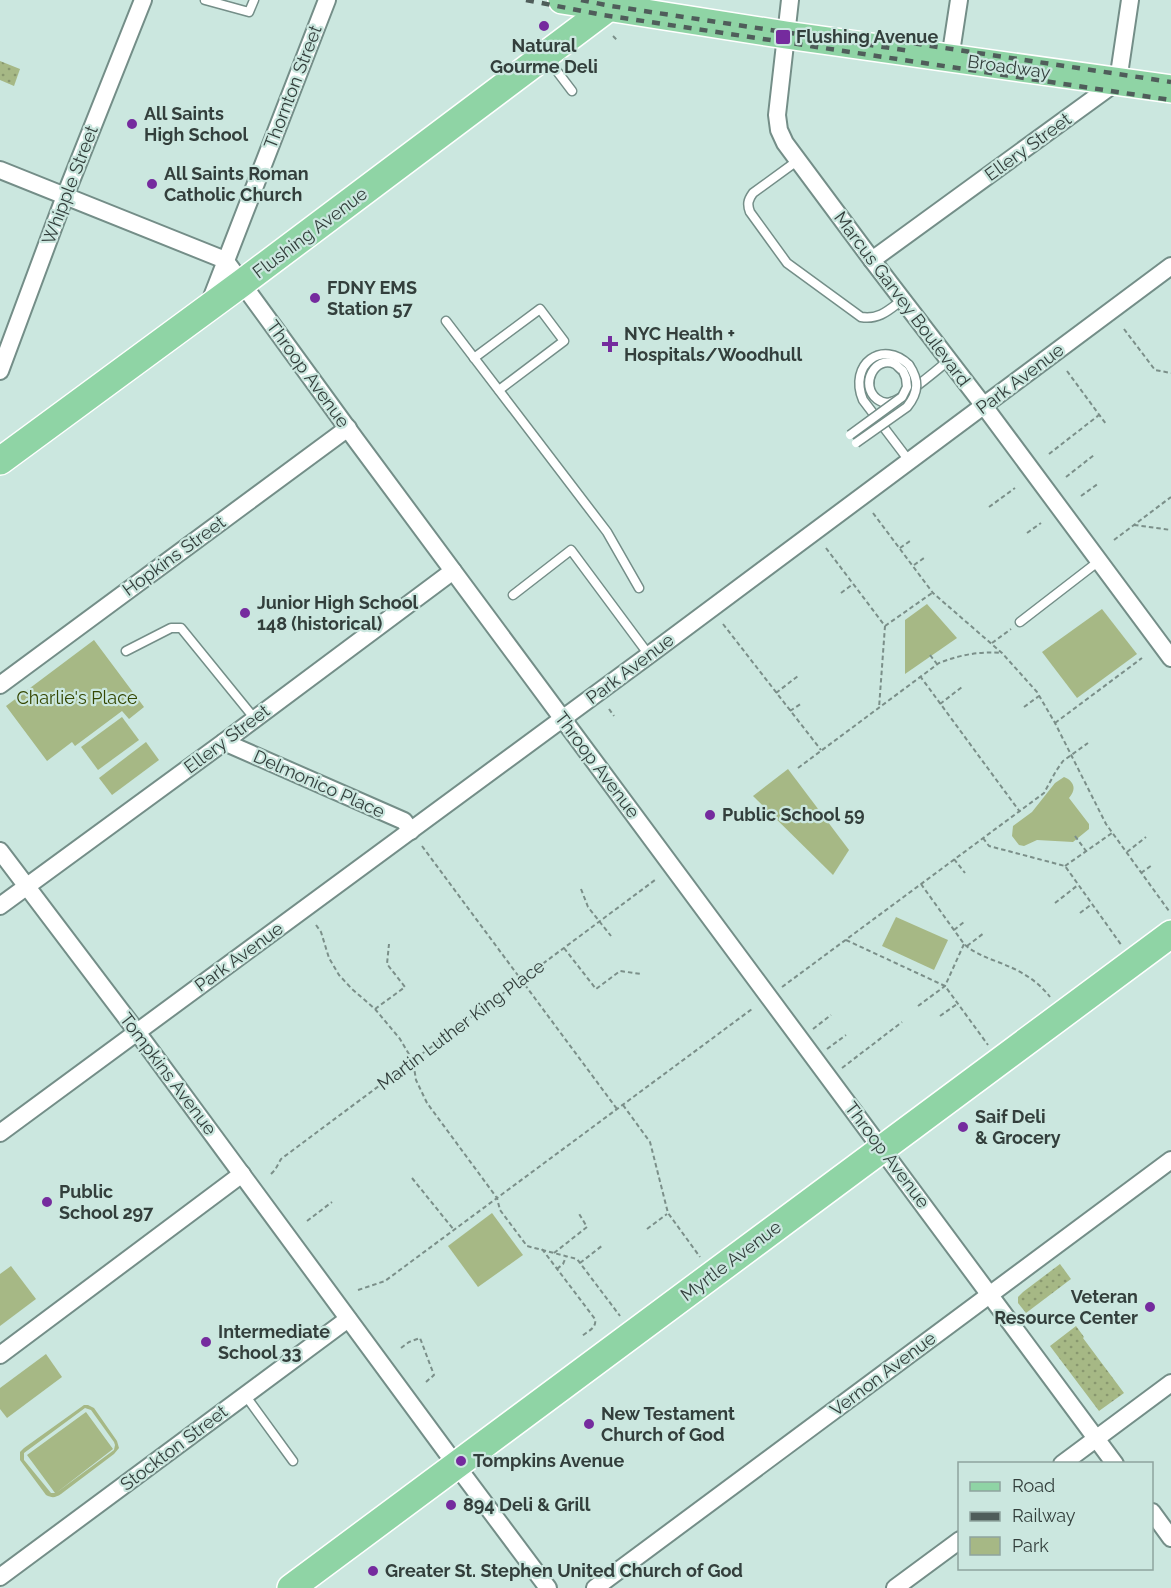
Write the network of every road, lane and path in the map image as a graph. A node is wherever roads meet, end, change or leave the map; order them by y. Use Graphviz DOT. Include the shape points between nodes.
graph roads {
  1 [pos="143,0"];
  2 [pos="206,0"];
  3 [pos="254,0"];
  4 [pos="327,0"];
  5 [pos="564,0"];
  6 [pos="790,0"];
  7 [pos="959,0"];
  8 [pos="1130,0"];
  9 [pos="227,3"];
  10 [pos="612,4"];
  11 [pos="786,35"];
  12 [pos="613,36"];
  13 [pos="617,40"];
  14 [pos="545,56"];
  15 [pos="950,59"];
  16 [pos="1118,81"];
  17 [pos="1171,89"];
  18 [pos="572,91"];
  19 [pos="797,161"];
  20 [pos="0,170"];
  21 [pos="65,196"];
  22 [pos="225,260"];
  23 [pos="872,260"];
  24 [pos="1171,266"];
  25 [pos="243,284"];
  26 [pos="902,300"];
  27 [pos="208,309"];
  28 [pos="446,321"];
  29 [pos="1124,329"];
  30 [pos="474,358"];
  31 [pos="949,360"];
  32 [pos="906,368"];
  33 [pos="0,371"];
  34 [pos="1067,371"];
  35 [pos="1171,373"];
  36 [pos="499,390"];
  37 [pos="984,406"];
  38 [pos="1099,415"];
  39 [pos="1106,424"];
  40 [pos="348,428"];
  41 [pos="850,435"];
  42 [pos="856,444"];
  43 [pos="1049,454"];
  44 [pos="1094,455"];
  45 [pos="0,461"];
  46 [pos="910,462"];
  47 [pos="1066,477"];
  48 [pos="1099,483"];
  49 [pos="1015,488"];
  50 [pos="1081,496"];
  51 [pos="1171,497"];
  52 [pos="989,507"];
  53 [pos="873,513"];
  54 [pos="1041,523"];
  55 [pos="1134,525"];
  56 [pos="1171,530"];
  57 [pos="1027,533"];
  58 [pos="1114,540"];
  59 [pos="910,541"];
  60 [pos="826,548"];
  61 [pos="900,549"];
  62 [pos="924,558"];
  63 [pos="1099,561"];
  64 [pos="913,566"];
  65 [pos="453,571"];
  66 [pos="853,584"];
  67 [pos="639,588"];
  68 [pos="841,593"];
  69 [pos="933,593"];
  70 [pos="513,595"];
  71 [pos="1020,622"];
  72 [pos="723,624"];
  73 [pos="885,626"];
  74 [pos="992,643"];
  75 [pos="126,651"];
  76 [pos="1002,653"];
  77 [pos="649,655"];
  78 [pos="930,655"];
  79 [pos="1142,658"];
  80 [pos="1171,658"];
  81 [pos="937,664"];
  82 [pos="798,676"];
  83 [pos="920,676"];
  84 [pos="0,685"];
  85 [pos="962,687"];
  86 [pos="776,693"];
  87 [pos="1040,696"];
  88 [pos="802,703"];
  89 [pos="940,704"];
  90 [pos="1024,707"];
  91 [pos="879,708"];
  92 [pos="609,709"];
  93 [pos="790,711"];
  94 [pos="614,716"];
  95 [pos="563,718"];
  96 [pos="255,719"];
  97 [pos="1055,723"];
  98 [pos="224,742"];
  99 [pos="1088,742"];
  100 [pos="821,751"];
  101 [pos="1071,756"];
  102 [pos="798,768"];
  103 [pos="1020,812"];
  104 [pos="411,831"];
  105 [pos="1112,832"];
  106 [pos="1076,836"];
  107 [pos="1146,837"];
  108 [pos="983,838"];
  109 [pos="422,846"];
  110 [pos="0,851"];
  111 [pos="1086,851"];
  112 [pos="1126,852"];
  113 [pos="954,859"];
  114 [pos="1152,865"];
  115 [pos="1065,866"];
  116 [pos="965,873"];
  117 [pos="1142,873"];
  118 [pos="656,880"];
  119 [pos="921,884"];
  120 [pos="1078,885"];
  121 [pos="26,887"];
  122 [pos="581,889"];
  123 [pos="1055,903"];
  124 [pos="1092,904"];
  125 [pos="0,906"];
  126 [pos="1080,913"];
  127 [pos="600,921"];
  128 [pos="964,922"];
  129 [pos="1170,923"];
  130 [pos="316,925"];
  131 [pos="954,930"];
  132 [pos="984,933"];
  133 [pos="611,936"];
  134 [pos="846,940"];
  135 [pos="388,944"];
  136 [pos="965,945"];
  137 [pos="1122,946"];
  138 [pos="564,948"];
  139 [pos="641,974"];
  140 [pos="522,979"];
  141 [pos="945,986"];
  142 [pos="782,987"];
  143 [pos="1051,999"];
  144 [pos="957,1004"];
  145 [pos="918,1006"];
  146 [pos="375,1009"];
  147 [pos="752,1010"];
  148 [pos="831,1015"];
  149 [pos="940,1016"];
  150 [pos="902,1022"];
  151 [pos="813,1029"];
  152 [pos="137,1032"];
  153 [pos="846,1035"];
  154 [pos="988,1045"];
  155 [pos="828,1049"];
  156 [pos="413,1061"];
  157 [pos="842,1068"];
  158 [pos="623,1105"];
  159 [pos="618,1109"];
  160 [pos="0,1133"];
  161 [pos="882,1149"];
  162 [pos="1171,1160"];
  163 [pos="272,1173"];
  164 [pos="242,1174"];
  165 [pos="412,1178"];
  166 [pos="497,1198"];
  167 [pos="332,1202"];
  168 [pos="578,1212"];
  169 [pos="668,1213"];
  170 [pos="307,1221"];
  171 [pos="648,1229"];
  172 [pos="454,1230"];
  173 [pos="603,1245"];
  174 [pos="542,1250"];
  175 [pos="554,1253"];
  176 [pos="567,1256"];
  177 [pos="700,1257"];
  178 [pos="580,1263"];
  179 [pos="557,1269"];
  180 [pos="358,1290"];
  181 [pos="990,1294"];
  182 [pos="621,1317"];
  183 [pos="348,1318"];
  184 [pos="582,1336"];
  185 [pos="401,1348"];
  186 [pos="0,1355"];
  187 [pos="426,1382"];
  188 [pos="1171,1383"];
  189 [pos="245,1395"];
  190 [pos="1097,1438"];
  191 [pos="293,1461"];
  192 [pos="1065,1462"];
  193 [pos="1114,1462"];
  194 [pos="456,1465"];
  195 [pos="1153,1513"];
  196 [pos="1171,1538"];
  197 [pos="958,1541"];
  198 [pos="0,1577"];
  199 [pos="291,1588"];
  200 [pos="548,1588"];
  201 [pos="595,1588"];
  202 [pos="895,1588"];
  1 -- 21 [label="street, Whipple Street"];
  2 -- 9 [label="lane"];
  3 -- 9 [label="lane" via="249,12"];
  4 -- 22 [label="street, Thornton Street"];
  5 -- 10 [label="main road, Broadway"];
  6 -- 11 [label="street, Marcus Garvey Boulevard"];
  7 -- 15 [label="street"];
  8 -- 16 [label="street"];
  10 -- 11 [label="main road, Broadway"];
  10 -- 14 [label="main road, Flushing Avenue"];
  11 -- 15 [label="main road, Broadway"];
  11 -- 19 [label="street, Marcus Garvey Boulevard" via="777,115 779,130"];
  12 -- 13 [label="path"];
  14 -- 18 [label="lane"];
  14 -- 25 [label="main road, Flushing Avenue"];
  15 -- 16 [label="main road, Broadway"];
  16 -- 17 [label="main road, Broadway"];
  16 -- 23 [label="street, Ellery Street"];
  19 -- 23 [label="street, Marcus Garvey Boulevard"];
  19 -- 26 [label="lane" via="753,193 748,206 787,263 861,317 879,317"];
  20 -- 21 [label="street"];
  21 -- 22 [label="street"];
  21 -- 33 [label="street, Whipple Street"];
  22 -- 25 [label="street, Throop Avenue"];
  22 -- 27 [label="street, Thornton Street"];
  23 -- 26 [label="street, Marcus Garvey Boulevard"];
  24 -- 37 [label="street, Park Avenue"];
  25 -- 27 [label="main road, Flushing Avenue"];
  25 -- 40 [label="street, Throop Avenue"];
  26 -- 31 [label="street, Marcus Garvey Boulevard"];
  27 -- 45 [label="main road, Flushing Avenue"];
  28 -- 30 [label="lane"];
  29 -- 35 [label="path" via="1155,370"];
  30 -- 36 [label="lane"];
  30 -- 36 [label="lane" via="540,309 564,341"];
  31 -- 32 [label="lane" via="891,402 874,397 869,388 874,370 884,364"];
  31 -- 37 [label="street, Marcus Garvey Boulevard"];
  32 -- 41 [label="lane, bridge" via="907,387 902,397"];
  32 -- 42 [label="lane, bridge" via="915,374 917,387 913,399"];
  32 -- 46 [label="lane" via="902,357 879,356 867,361 858,380 863,400"];
  34 -- 38 [label="path"];
  36 -- 67 [label="lane" via="607,532"];
  37 -- 46 [label="street, Park Avenue"];
  37 -- 63 [label="street, Marcus Garvey Boulevard"];
  38 -- 39 [label="path"];
  38 -- 43 [label="path"];
  40 -- 65 [label="street, Throop Avenue"];
  40 -- 84 [label="street, Hopkins Street"];
  44 -- 47 [label="path"];
  46 -- 77 [label="street, Park Avenue"];
  48 -- 50 [label="path"];
  49 -- 52 [label="path"];
  51 -- 55 [label="path"];
  53 -- 61 [label="path"];
  54 -- 57 [label="path"];
  55 -- 56 [label="path"];
  55 -- 58 [label="path"];
  59 -- 61 [label="path"];
  60 -- 66 [label="path"];
  61 -- 64 [label="path"];
  62 -- 64 [label="path"];
  63 -- 71 [label="lane"];
  63 -- 80 [label="street, Marcus Garvey Boulevard"];
  64 -- 69 [label="path"];
  65 -- 95 [label="street, Throop Avenue"];
  65 -- 96 [label="street, Ellery Street"];
  66 -- 68 [label="path"];
  66 -- 73 [label="path"];
  69 -- 73 [label="path"];
  69 -- 74 [label="path"];
  70 -- 77 [label="lane" via="571,550"];
  71 -- 74 [label="path"];
  72 -- 86 [label="path"];
  73 -- 91 [label="path"];
  74 -- 76 [label="path"];
  75 -- 96 [label="lane" via="171,628 182,628"];
  76 -- 81 [label="path" via="958,656"];
  76 -- 87 [label="path"];
  77 -- 95 [label="street, Park Avenue"];
  78 -- 81 [label="path"];
  79 -- 97 [label="path"];
  81 -- 83 [label="path"];
  82 -- 86 [label="path"];
  83 -- 89 [label="path"];
  83 -- 91 [label="path"];
  85 -- 89 [label="path"];
  86 -- 93 [label="path"];
  87 -- 90 [label="path"];
  87 -- 97 [label="path"];
  88 -- 93 [label="path"];
  89 -- 103 [label="path"];
  91 -- 100 [label="path"];
  92 -- 94 [label="path"];
  93 -- 100 [label="path"];
  95 -- 104 [label="street, Park Avenue"];
  95 -- 161 [label="street, Throop Avenue"];
  96 -- 98 [label="street, Ellery Street"];
  97 -- 101 [label="path"];
  98 -- 104 [label="street, Delmonico Place" via="404,821"];
  98 -- 121 [label="street, Ellery Street"];
  99 -- 101 [label="path"];
  100 -- 102 [label="path"];
  101 -- 103 [label="path" via="1063,761 1044,793"];
  101 -- 105 [label="path"];
  103 -- 108 [label="path"];
  104 -- 152 [label="street, Park Avenue"];
  105 -- 111 [label="path"];
  105 -- 112 [label="path"];
  106 -- 111 [label="path"];
  107 -- 112 [label="path"];
  108 -- 113 [label="path"];
  108 -- 115 [label="path" via="989,846"];
  109 -- 140 [label="path"];
  110 -- 121 [label="street, Tompkins Avenue"];
  111 -- 115 [label="path"];
  112 -- 117 [label="path"];
  113 -- 116 [label="path"];
  113 -- 119 [label="path"];
  114 -- 117 [label="path"];
  115 -- 120 [label="path"];
  117 -- 129 [label="path"];
  118 -- 127 [label="path, Martin Luther King Place"];
  119 -- 131 [label="path"];
  119 -- 134 [label="path"];
  120 -- 123 [label="path"];
  120 -- 124 [label="path"];
  121 -- 125 [label="street, Ellery Street"];
  121 -- 152 [label="street, Tompkins Avenue"];
  122 -- 127 [label="path" via="588,907"];
  124 -- 126 [label="path"];
  124 -- 137 [label="path"];
  127 -- 133 [label="path"];
  127 -- 138 [label="path, Martin Luther King Place"];
  128 -- 131 [label="path"];
  129 -- 161 [label="main road, Myrtle Avenue"];
  130 -- 146 [label="path" via="339,975"];
  131 -- 136 [label="path"];
  132 -- 136 [label="path"];
  134 -- 141 [label="path"];
  134 -- 142 [label="path"];
  135 -- 146 [label="path" via="387,964 405,987"];
  136 -- 141 [label="path"];
  136 -- 143 [label="path" via="1029,977"];
  138 -- 139 [label="path" via="596,989 620,971"];
  138 -- 140 [label="path, Martin Luther King Place"];
  140 -- 156 [label="path, Martin Luther King Place"];
  140 -- 159 [label="path"];
  141 -- 144 [label="path"];
  141 -- 145 [label="path"];
  144 -- 149 [label="path"];
  144 -- 154 [label="path"];
  146 -- 156 [label="path"];
  147 -- 158 [label="path"];
  148 -- 151 [label="path"];
  150 -- 157 [label="path"];
  152 -- 160 [label="street, Park Avenue"];
  152 -- 164 [label="street, Tompkins Avenue"];
  153 -- 155 [label="path"];
  156 -- 163 [label="path, Martin Luther King Place" via="281,1159"];
  156 -- 166 [label="path" via="416,1080 427,1103"];
  158 -- 159 [label="path"];
  158 -- 169 [label="path" via="650,1142"];
  159 -- 166 [label="path"];
  161 -- 181 [label="street, Throop Avenue"];
  161 -- 194 [label="main road, Myrtle Avenue"];
  162 -- 181 [label="street, Vernon Avenue"];
  164 -- 183 [label="street, Tompkins Avenue"];
  164 -- 186 [label="street"];
  165 -- 172 [label="path"];
  166 -- 172 [label="path"];
  166 -- 174 [label="path" via="500,1210 527,1246"];
  167 -- 170 [label="path"];
  168 -- 175 [label="path" via="587,1227"];
  169 -- 171 [label="path"];
  169 -- 177 [label="path"];
  172 -- 180 [label="path" via="385,1281"];
  173 -- 178 [label="path"];
  174 -- 175 [label="path"];
  174 -- 179 [label="path"];
  175 -- 176 [label="path"];
  176 -- 178 [label="path"];
  176 -- 179 [label="path"];
  178 -- 182 [label="path"];
  179 -- 184 [label="path" via="595,1319 594,1327"];
  181 -- 190 [label="street, Throop Avenue"];
  181 -- 201 [label="street, Vernon Avenue"];
  183 -- 189 [label="street, Stockton Street"];
  183 -- 194 [label="street, Tompkins Avenue"];
  185 -- 187 [label="path" via="420,1338 434,1376"];
  188 -- 190 [label="street"];
  189 -- 191 [label="lane"];
  189 -- 198 [label="street, Stockton Street"];
  190 -- 192 [label="street"];
  190 -- 193 [label="street, Throop Avenue"];
  194 -- 199 [label="main road, Myrtle Avenue"];
  194 -- 200 [label="street, Tompkins Avenue"];
  195 -- 196 [label="street"];
  197 -- 202 [label="street"];
}
